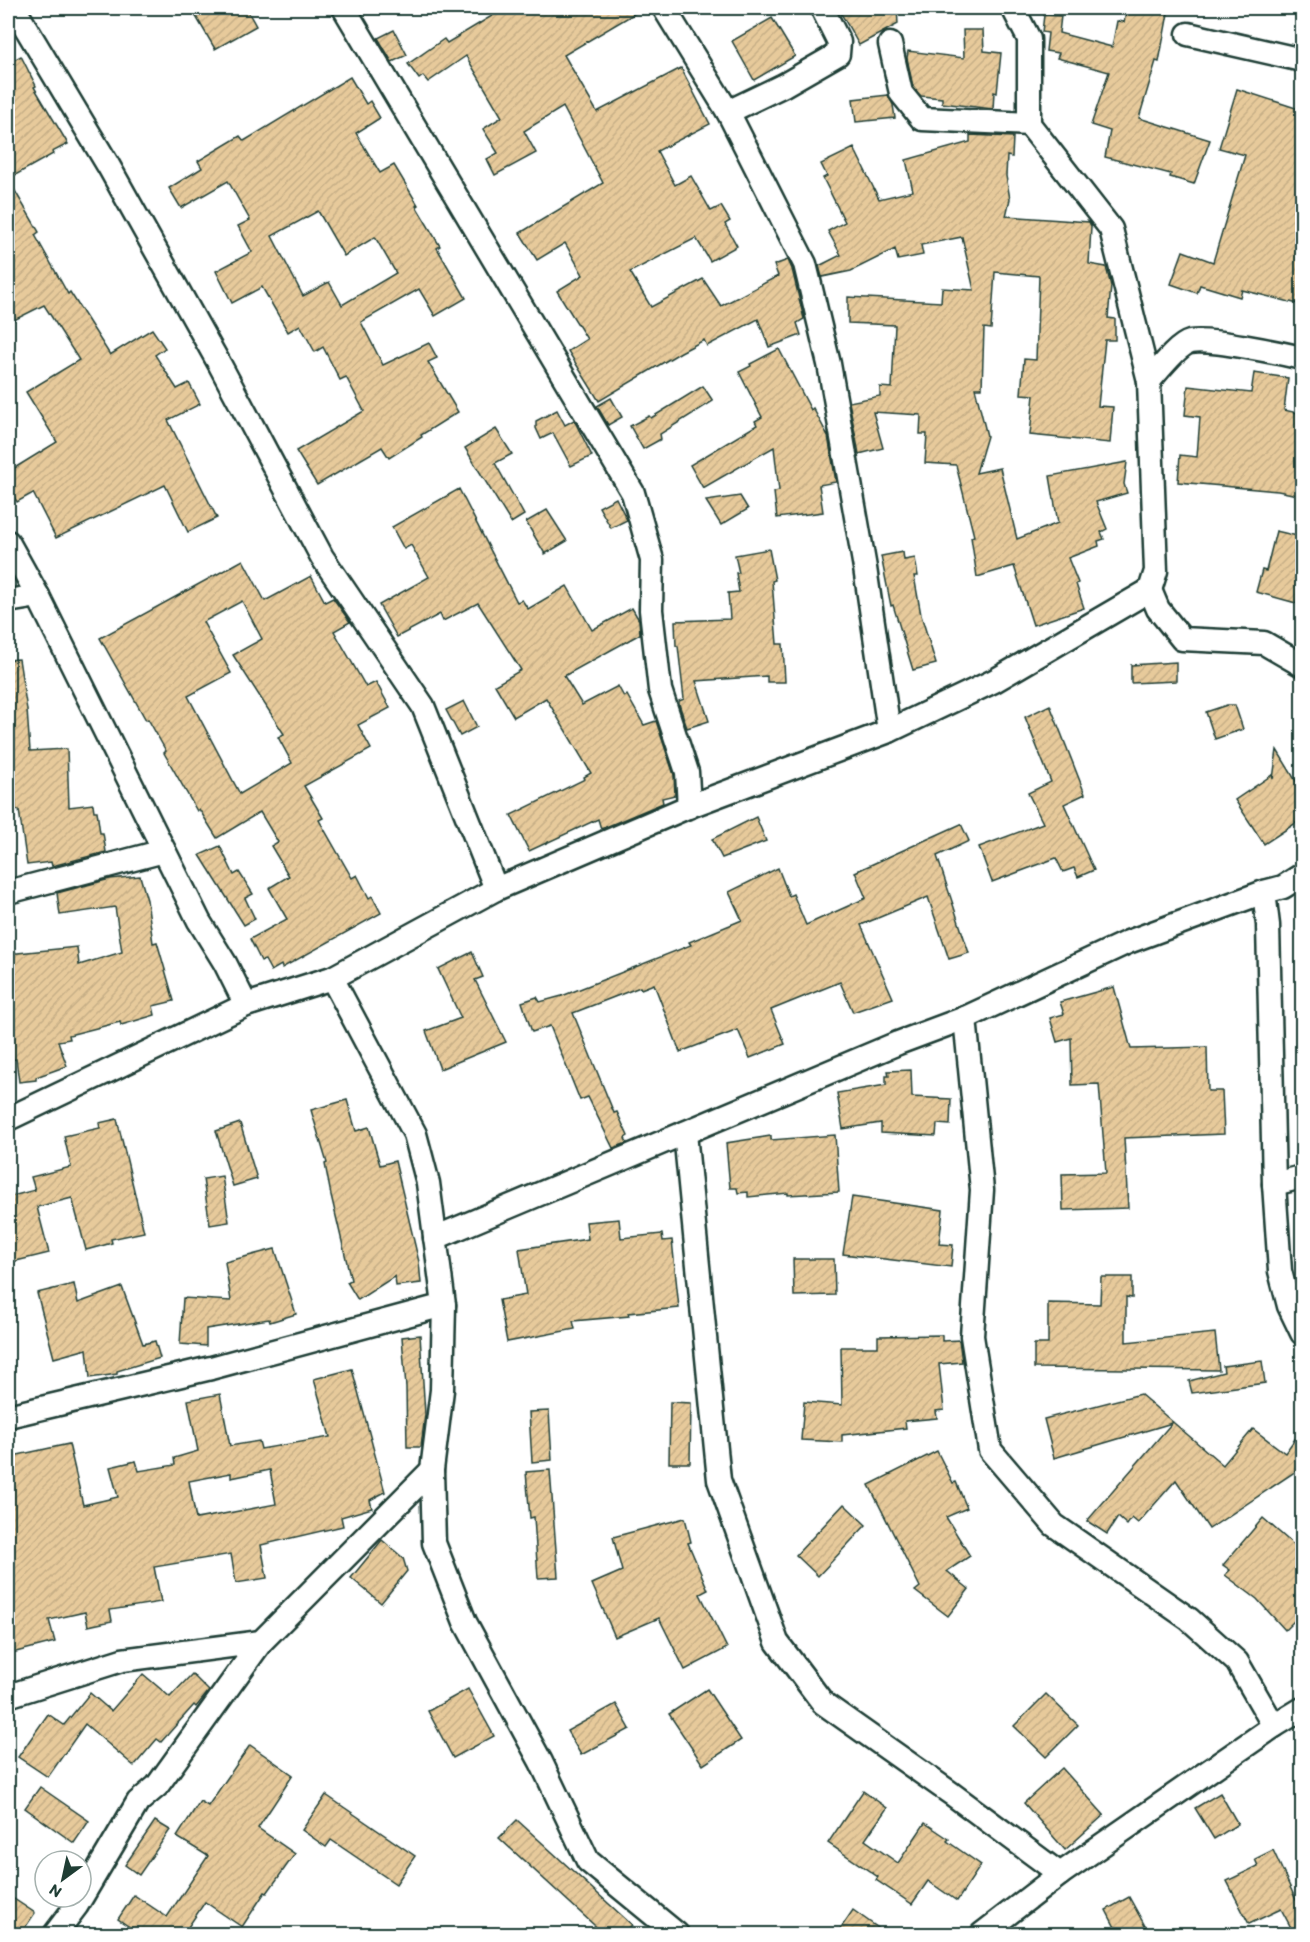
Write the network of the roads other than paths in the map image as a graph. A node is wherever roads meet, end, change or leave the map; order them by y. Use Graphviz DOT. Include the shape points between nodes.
graph roads {
  1 [pos="14,8"];
  2 [pos="344,8"];
  3 [pos="664,8"];
  4 [pos="822,8"];
  5 [pos="1013,8"];
  6 [pos="1188,34"];
  7 [pos="890,44"];
  8 [pos="1302,60"];
  9 [pos="728,112"];
  10 [pos="1029,124"];
  11 [pos="1302,358"];
  12 [pos="1149,381"];
  13 [pos="8,542"];
  14 [pos="1150,591"];
  15 [pos="38,596"];
  16 [pos="8,601"];
  17 [pos="1302,664"];
  18 [pos="889,731"];
  19 [pos="688,807"];
  20 [pos="164,851"];
  21 [pos="1302,875"];
  22 [pos="496,889"];
  23 [pos="8,892"];
  24 [pos="1264,892"];
  25 [pos="332,978"];
  26 [pos="246,1005"];
  27 [pos="965,1018"];
  28 [pos="8,1119"];
  29 [pos="685,1134"];
  30 [pos="1302,1177"];
  31 [pos="1274,1184"];
  32 [pos="435,1238"];
  33 [pos="444,1305"];
  34 [pos="1302,1333"];
  35 [pos="8,1416"];
  36 [pos="432,1470"];
  37 [pos="261,1642"];
  38 [pos="8,1696"];
  39 [pos="1302,1709"];
  40 [pos="1274,1726"];
  41 [pos="1060,1874"];
  42 [pos="55,1935"];
  43 [pos="677,1935"];
  44 [pos="982,1935"];
  1 -- 22 [label="street" via="220,365 321,557 423,706"];
  2 -- 19 [label="street" via="633,493 652,560 651,610 660,690 687,772"];
  3 -- 9 [label="street"];
  4 -- 9 [label="street" via="839,42 838,54"];
  5 -- 10 [label="street" via="1029,39"];
  6 -- 8 [label="street"];
  7 -- 10 [label="street" via="901,93 922,119"];
  9 -- 18 [label="street" via="805,264 829,364"];
  10 -- 12 [label="street" via="1111,229"];
  11 -- 12 [label="street" via="1189,342"];
  12 -- 14 [label="street" via="1156,571"];
  13 -- 15 [label="street"];
  14 -- 17 [label="street" via="1158,609 1182,639 1264,643"];
  14 -- 18 [label="street" via="994,681"];
  15 -- 16 [label="street"];
  15 -- 20 [label="street"];
  18 -- 19 [label="street"];
  19 -- 22 [label="street"];
  20 -- 23 [label="street"];
  20 -- 26 [label="street"];
  21 -- 24 [label="street" via="1283,887"];
  22 -- 25 [label="street"];
  24 -- 27 [label="street" via="1128,942"];
  24 -- 31 [label="street" via="1269,925"];
  25 -- 26 [label="street"];
  25 -- 32 [label="street" via="415,1134 428,1183"];
  26 -- 28 [label="street"];
  27 -- 29 [label="street"];
  27 -- 40 [label="street" via="982,1190 972,1336 990,1450 1054,1525 1189,1619 1237,1662"];
  29 -- 32 [label="street"];
  29 -- 41 [label="street" via="719,1480 777,1642 823,1703"];
  30 -- 31 [label="street"];
  31 -- 34 [label="street" via="1280,1271 1289,1306"];
  32 -- 33 [label="street"];
  33 -- 35 [label="street" via="211,1368"];
  33 -- 36 [label="street" via="442,1390"];
  36 -- 37 [label="street"];
  36 -- 43 [label="street" via="435,1543 465,1622 541,1762 588,1861"];
  37 -- 38 [label="street" via="122,1660"];
  37 -- 42 [label="street" via="157,1786 138,1802"];
  39 -- 40 [label="street"];
  40 -- 41 [label="street"];
  41 -- 44 [label="street"];
}
